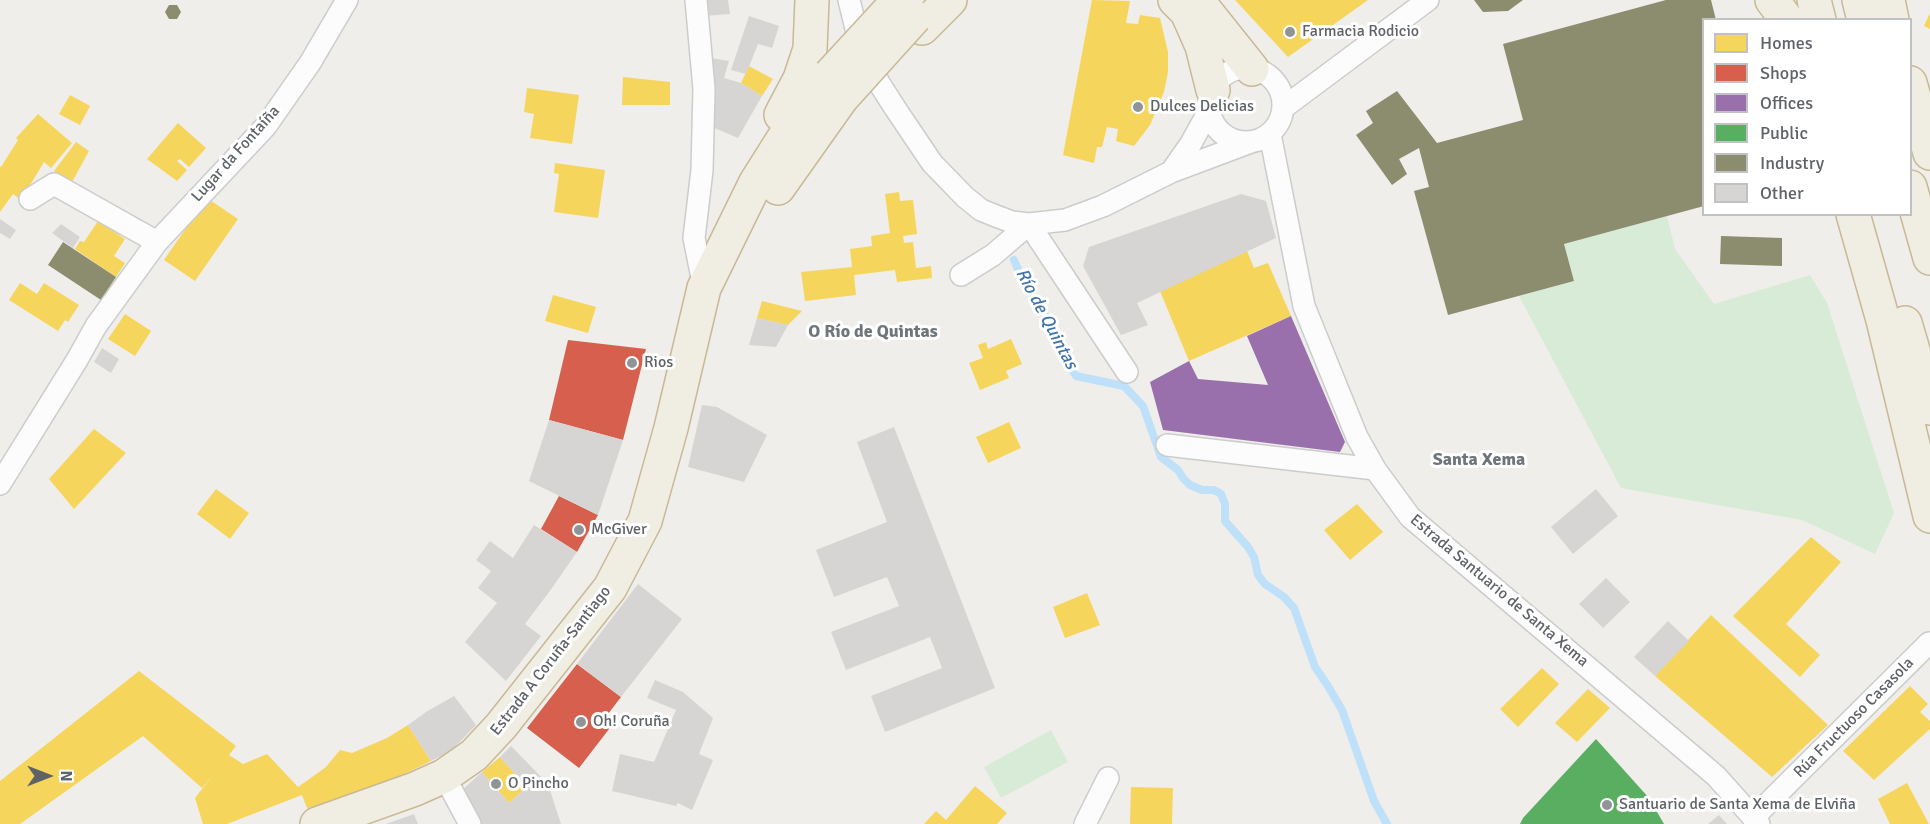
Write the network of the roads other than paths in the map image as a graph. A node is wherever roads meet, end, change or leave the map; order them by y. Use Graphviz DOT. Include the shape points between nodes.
graph roads {
  1 [pos="347,0"];
  2 [pos="696,0"];
  3 [pos="812,0"];
  4 [pos="849,0"];
  5 [pos="950,0"];
  6 [pos="1175,0"];
  7 [pos="1197,0"];
  8 [pos="1428,0"];
  9 [pos="1772,0"];
  10 [pos="1814,0"];
  11 [pos="1858,0"];
  12 [pos="1888,0"];
  13 [pos="917,11"];
  14 [pos="1786,18"];
  15 [pos="1818,18"];
  16 [pos="1863,18"];
  17 [pos="1892,18"];
  18 [pos="1252,69"];
  19 [pos="1912,87"];
  20 [pos="840,93"];
  21 [pos="1211,100"];
  22 [pos="1283,108"];
  23 [pos="1260,138"];
  24 [pos="1930,153"];
  25 [pos="1172,172"];
  26 [pos="1912,191"];
  27 [pos="30,199"];
  28 [pos="1854,216"];
  29 [pos="1875,216"];
  30 [pos="1029,224"];
  31 [pos="157,242"];
  32 [pos="1930,258"];
  33 [pos="961,275"];
  34 [pos="704,288"];
  35 [pos="1895,290"];
  36 [pos="1126,372"];
  37 [pos="1930,408"];
  38 [pos="671,428"];
  39 [pos="1167,445"];
  40 [pos="1930,450"];
  41 [pos="1375,469"];
  42 [pos="0,484"];
  43 [pos="1930,516"];
  44 [pos="1929,643"];
  45 [pos="444,776"];
  46 [pos="1108,778"];
  47 [pos="1756,821"];
  48 [pos="317,824"];
  49 [pos="470,824"];
  50 [pos="1085,824"];
  1 -- 31 [label="street, Lugar da Fontaíña" via="266,126"];
  2 -- 34 [label="street" via="704,89 702,170 694,238"];
  3 -- 34 [label="highway" via="810,49 800,79 754,160"];
  4 -- 30 [label="street" via="859,41 879,83 932,163 981,210"];
  5 -- 13 [label="highway, Estrada A Coruña-Santiago"];
  6 -- 21 [label="highway" via="1187,12 1202,45"];
  7 -- 18 [label="highway"];
  8 -- 22 [label="street"];
  9 -- 14 [label="highway"];
  10 -- 15 [label="highway"];
  11 -- 16 [label="highway"];
  12 -- 17 [label="highway"];
  13 -- 20 [label="highway, Estrada A Coruña-Santiago, bridge"];
  18 -- 21 [label="street" via="1240,69 1219,80"];
  18 -- 22 [label="street" via="1272,78"];
  19 -- 24 [label="highway"];
  20 -- 34 [label="highway, Estrada A Coruña-Santiago" via="792,125 756,182"];
  20 -- 38 [label="highway, Estrada A Coruña-Santiago" via="761,216 715,314"];
  21 -- 23 [label="street" via="1213,120 1228,137 1239,141"];
  21 -- 25 [label="street"];
  22 -- 23 [label="street" via="1276,126"];
  23 -- 25 [label="street"];
  23 -- 41 [label="street, Estrada Santuario de Santa Xema" via="1304,306 1357,437"];
  25 -- 30 [label="street" via="1082,214"];
  26 -- 32 [label="highway"];
  27 -- 31 [label="street" via="54,184"];
  28 -- 43 [label="highway"];
  29 -- 35 [label="highway"];
  30 -- 33 [label="street" via="993,255"];
  30 -- 36 [label="street"];
  31 -- 42 [label="street, Lugar da Fontaíña" via="96,326"];
  34 -- 38 [label="highway, Estrada A Coruña-Santiago"];
  35 -- 37 [label="highway"];
  35 -- 40 [label="highway"];
  38 -- 45 [label="highway, Estrada A Coruña-Santiago" via="645,521 610,588 501,726 474,755"];
  39 -- 41 [label="street"];
  41 -- 47 [label="street, Estrada Santuario de Santa Xema" via="1410,517 1716,776"];
  44 -- 47 [label="street, Rúa Fructuoso Casasola"];
  45 -- 48 [label="highway, Estrada A Coruña-Santiago"];
  45 -- 49 [label="street"];
  46 -- 50 [label="street"];
}
